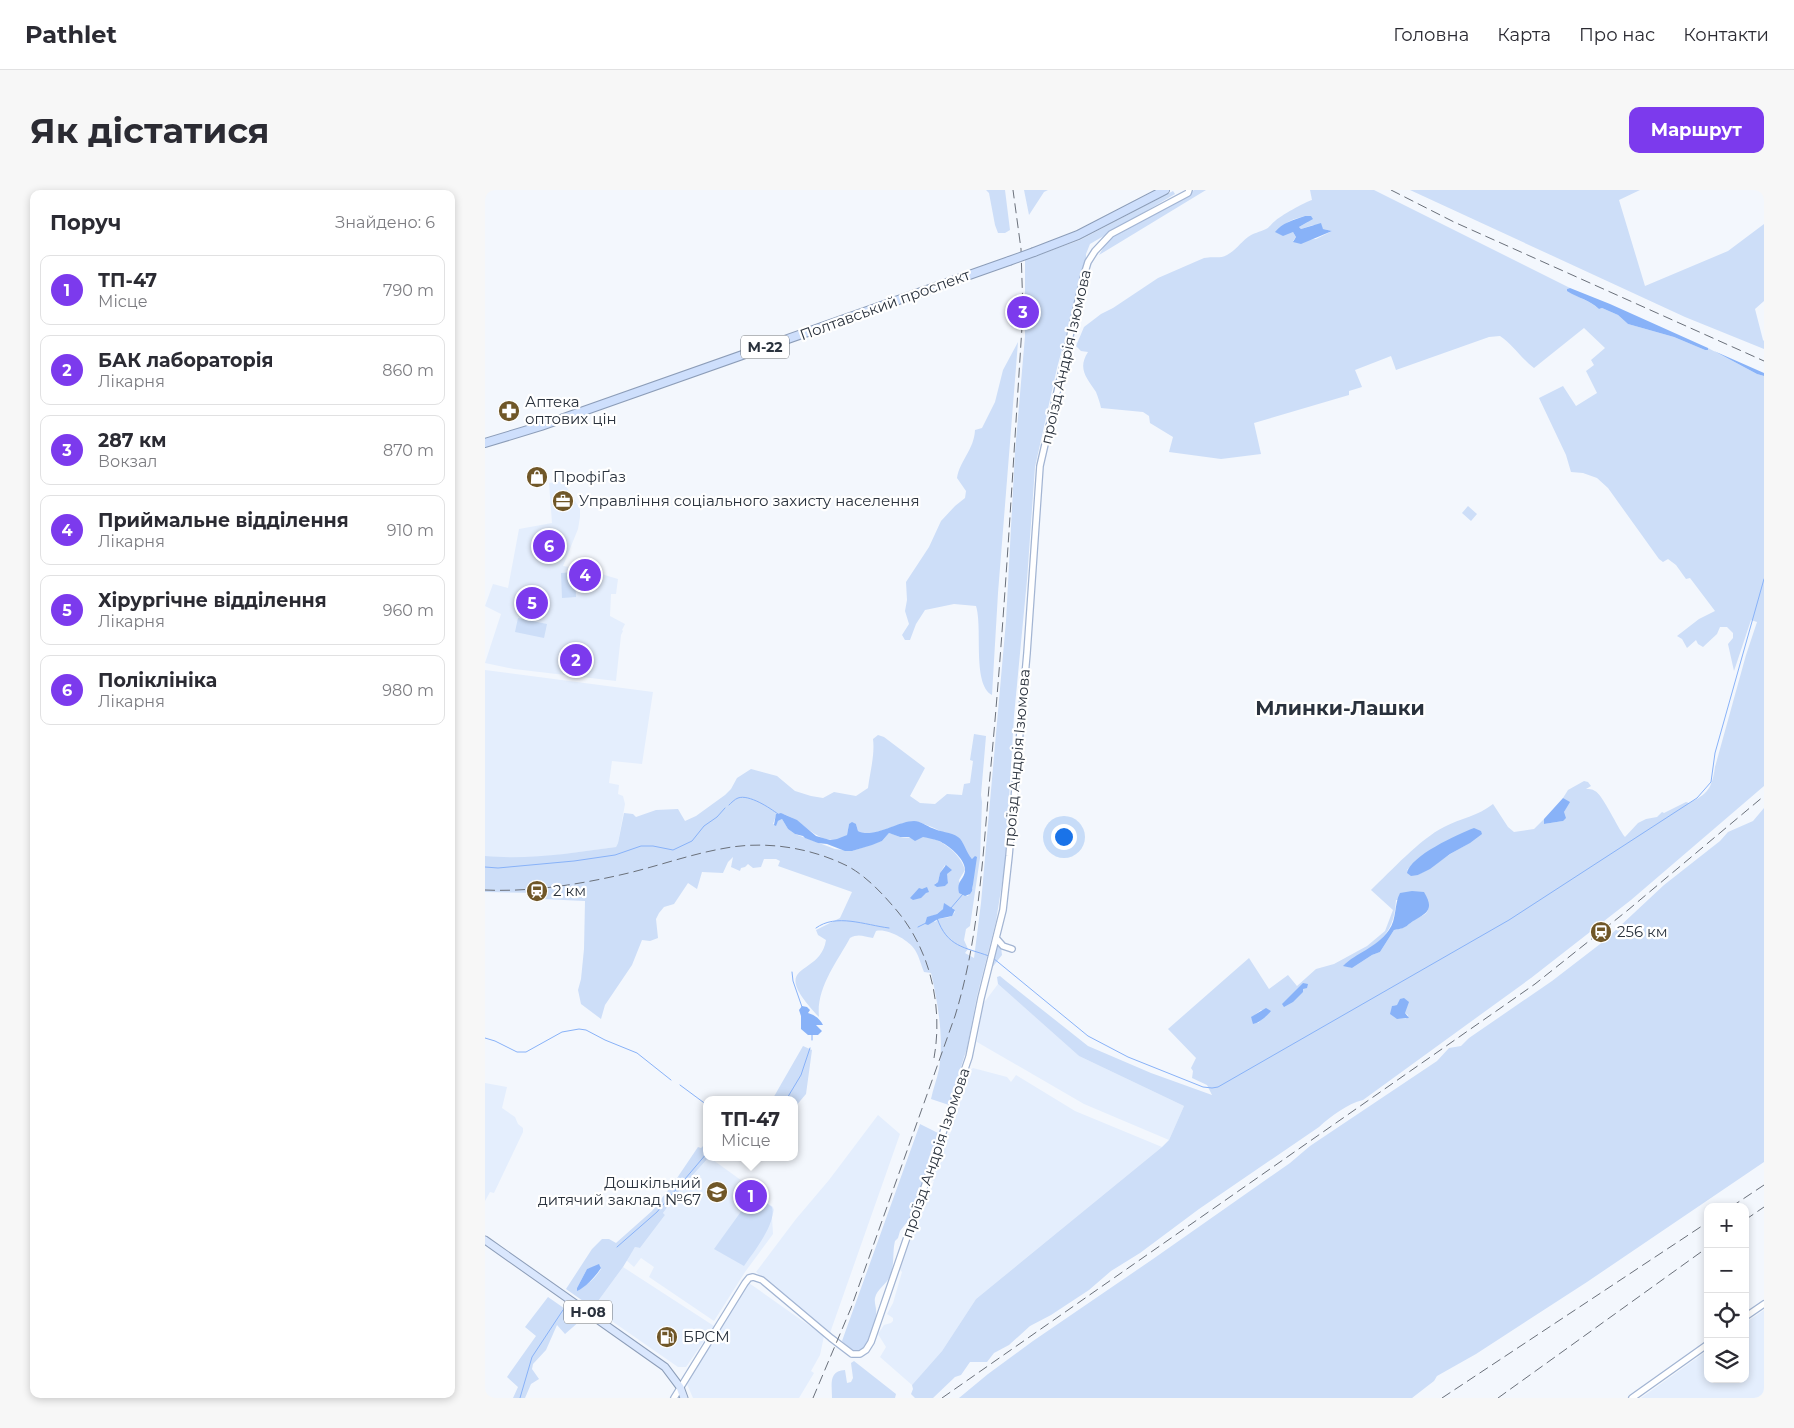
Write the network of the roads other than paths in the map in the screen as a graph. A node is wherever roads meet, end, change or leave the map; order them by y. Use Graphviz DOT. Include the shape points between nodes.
graph roads {
  1 [pos="1165,190"];
  2 [pos="1189,190"];
  3 [pos="485,443"];
  4 [pos="995,938"];
  5 [pos="1012,949"];
  6 [pos="487,1242"];
  7 [pos="1764,1304"];
  8 [pos="1749,1314"];
  9 [pos="1704,1347"];
  10 [pos="680,1387"];
  11 [pos="674,1398"];
  12 [pos="684,1398"];
  13 [pos="1632,1398"];
  1 -- 3 [label="highway, Полтавський проспект / М-22, bridge" via="1078,235 1034,252"];
  2 -- 4 [label="street, проїзд Андрія Ізюмова" via="1101,242 1084,275 1040,466 1009,856 1003,910"];
  4 -- 5 [label="street"];
  4 -- 10 [label="street, проїзд Андрія Ізюмова" via="969,1056 866,1350 853,1354 762,1280 753,1277 749,1278"];
  6 -- 10 [label="main road, Н-08" via="665,1367"];
  7 -- 8 [label="street"];
  9 -- 13 [label="street"];
  10 -- 11 [label="street"];
  10 -- 12 [label="main road, Н-08"];
}
